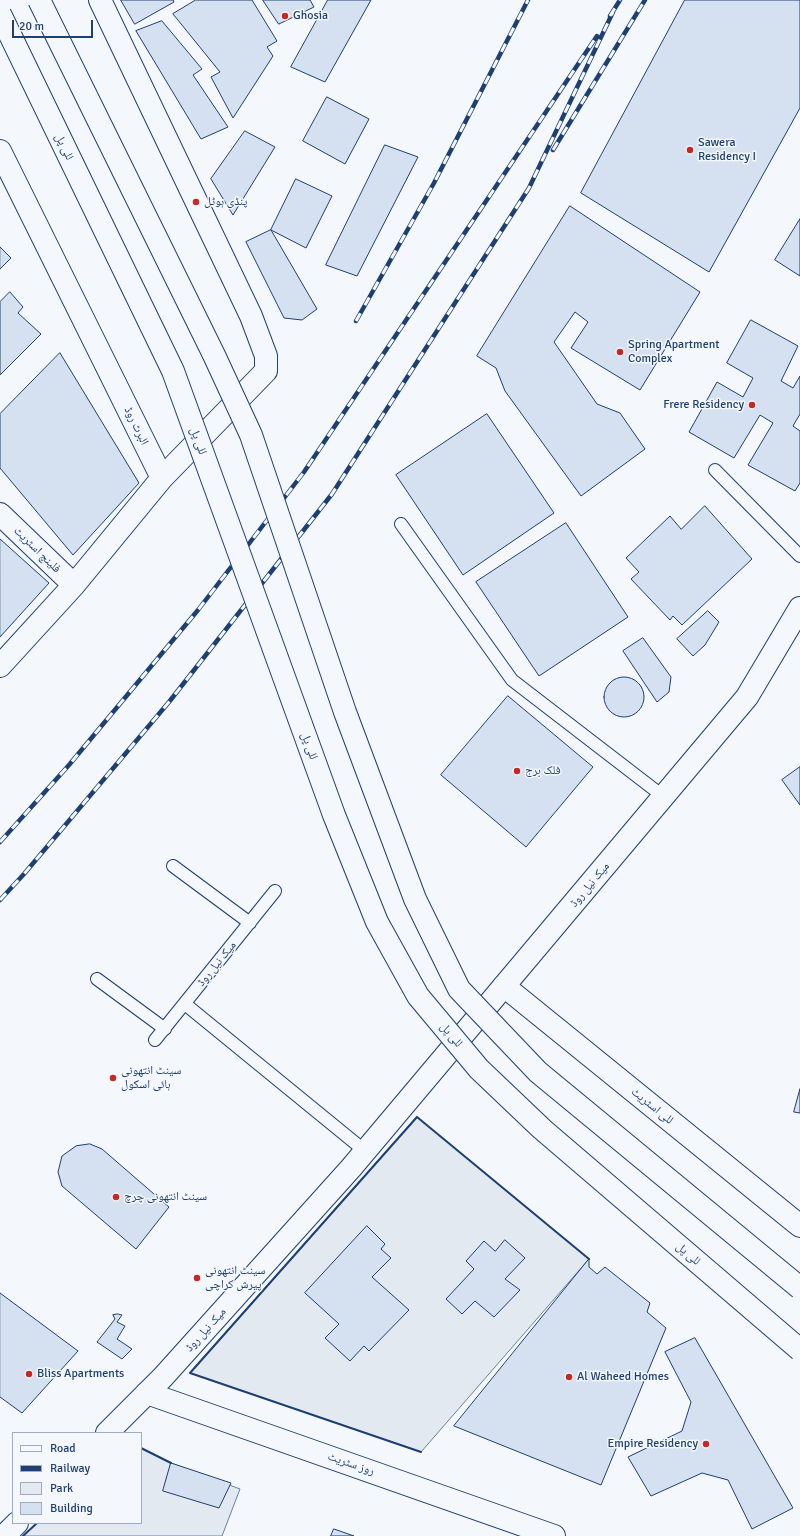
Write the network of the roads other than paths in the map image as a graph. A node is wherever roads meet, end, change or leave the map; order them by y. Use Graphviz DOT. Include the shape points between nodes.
graph roads {
  1 [pos="39,0"];
  2 [pos="100,0"];
  3 [pos="0,14"];
  4 [pos="0,151"];
  5 [pos="715,470"];
  6 [pos="162,478"];
  7 [pos="0,514"];
  8 [pos="401,524"];
  9 [pos="800,556"];
  10 [pos="74,585"];
  11 [pos="800,608"];
  12 [pos="0,666"];
  13 [pos="664,796"];
  14 [pos="173,866"];
  15 [pos="276,891"];
  16 [pos="250,923"];
  17 [pos="97,979"];
  18 [pos="504,986"];
  19 [pos="184,1004"];
  20 [pos="165,1029"];
  21 [pos="155,1040"];
  22 [pos="365,1151"];
  23 [pos="800,1226"];
  24 [pos="800,1288"];
  25 [pos="800,1350"];
  26 [pos="147,1393"];
  27 [pos="108,1432"];
  28 [pos="16,1524"];
  29 [pos="4,1536"];
  30 [pos="554,1536"];
  1 -- 24 [label="street, bridge" via="251,435 345,712 415,899 459,989 538,1072"];
  2 -- 6 [label="street" via="251,316 266,356 266,371"];
  3 -- 25 [label="street, للی پل, bridge" via="173,371 334,815 377,922 418,996 479,1069 542,1129"];
  4 -- 6 [label="street, البرٹ روڈ"];
  5 -- 9 [label="lane"];
  6 -- 10 [label="street"];
  7 -- 10 [label="street, فلینچ اسٹریٹ"];
  8 -- 13 [label="lane" via="512,680"];
  10 -- 12 [label="street"];
  11 -- 13 [label="street, میک نیل روڈ" via="747,697"];
  13 -- 18 [label="street, میک نیل روڈ"];
  14 -- 16 [label="lane"];
  15 -- 16 [label="lane, میک نیل روڈ"];
  16 -- 19 [label="lane, میک نیل روڈ"];
  17 -- 20 [label="lane"];
  18 -- 22 [label="street, میک نیل روڈ"];
  18 -- 23 [label="street, للی اسٹریٹ"];
  19 -- 20 [label="lane, میک نیل روڈ"];
  19 -- 22 [label="lane"];
  20 -- 21 [label="lane, میک نیل روڈ"];
  22 -- 26 [label="street, میک نیل روڈ"];
  26 -- 27 [label="street, میک نیل روڈ"];
  26 -- 30 [label="street, روز سٹریٹ"];
  28 -- 29 [label="street"];
}
